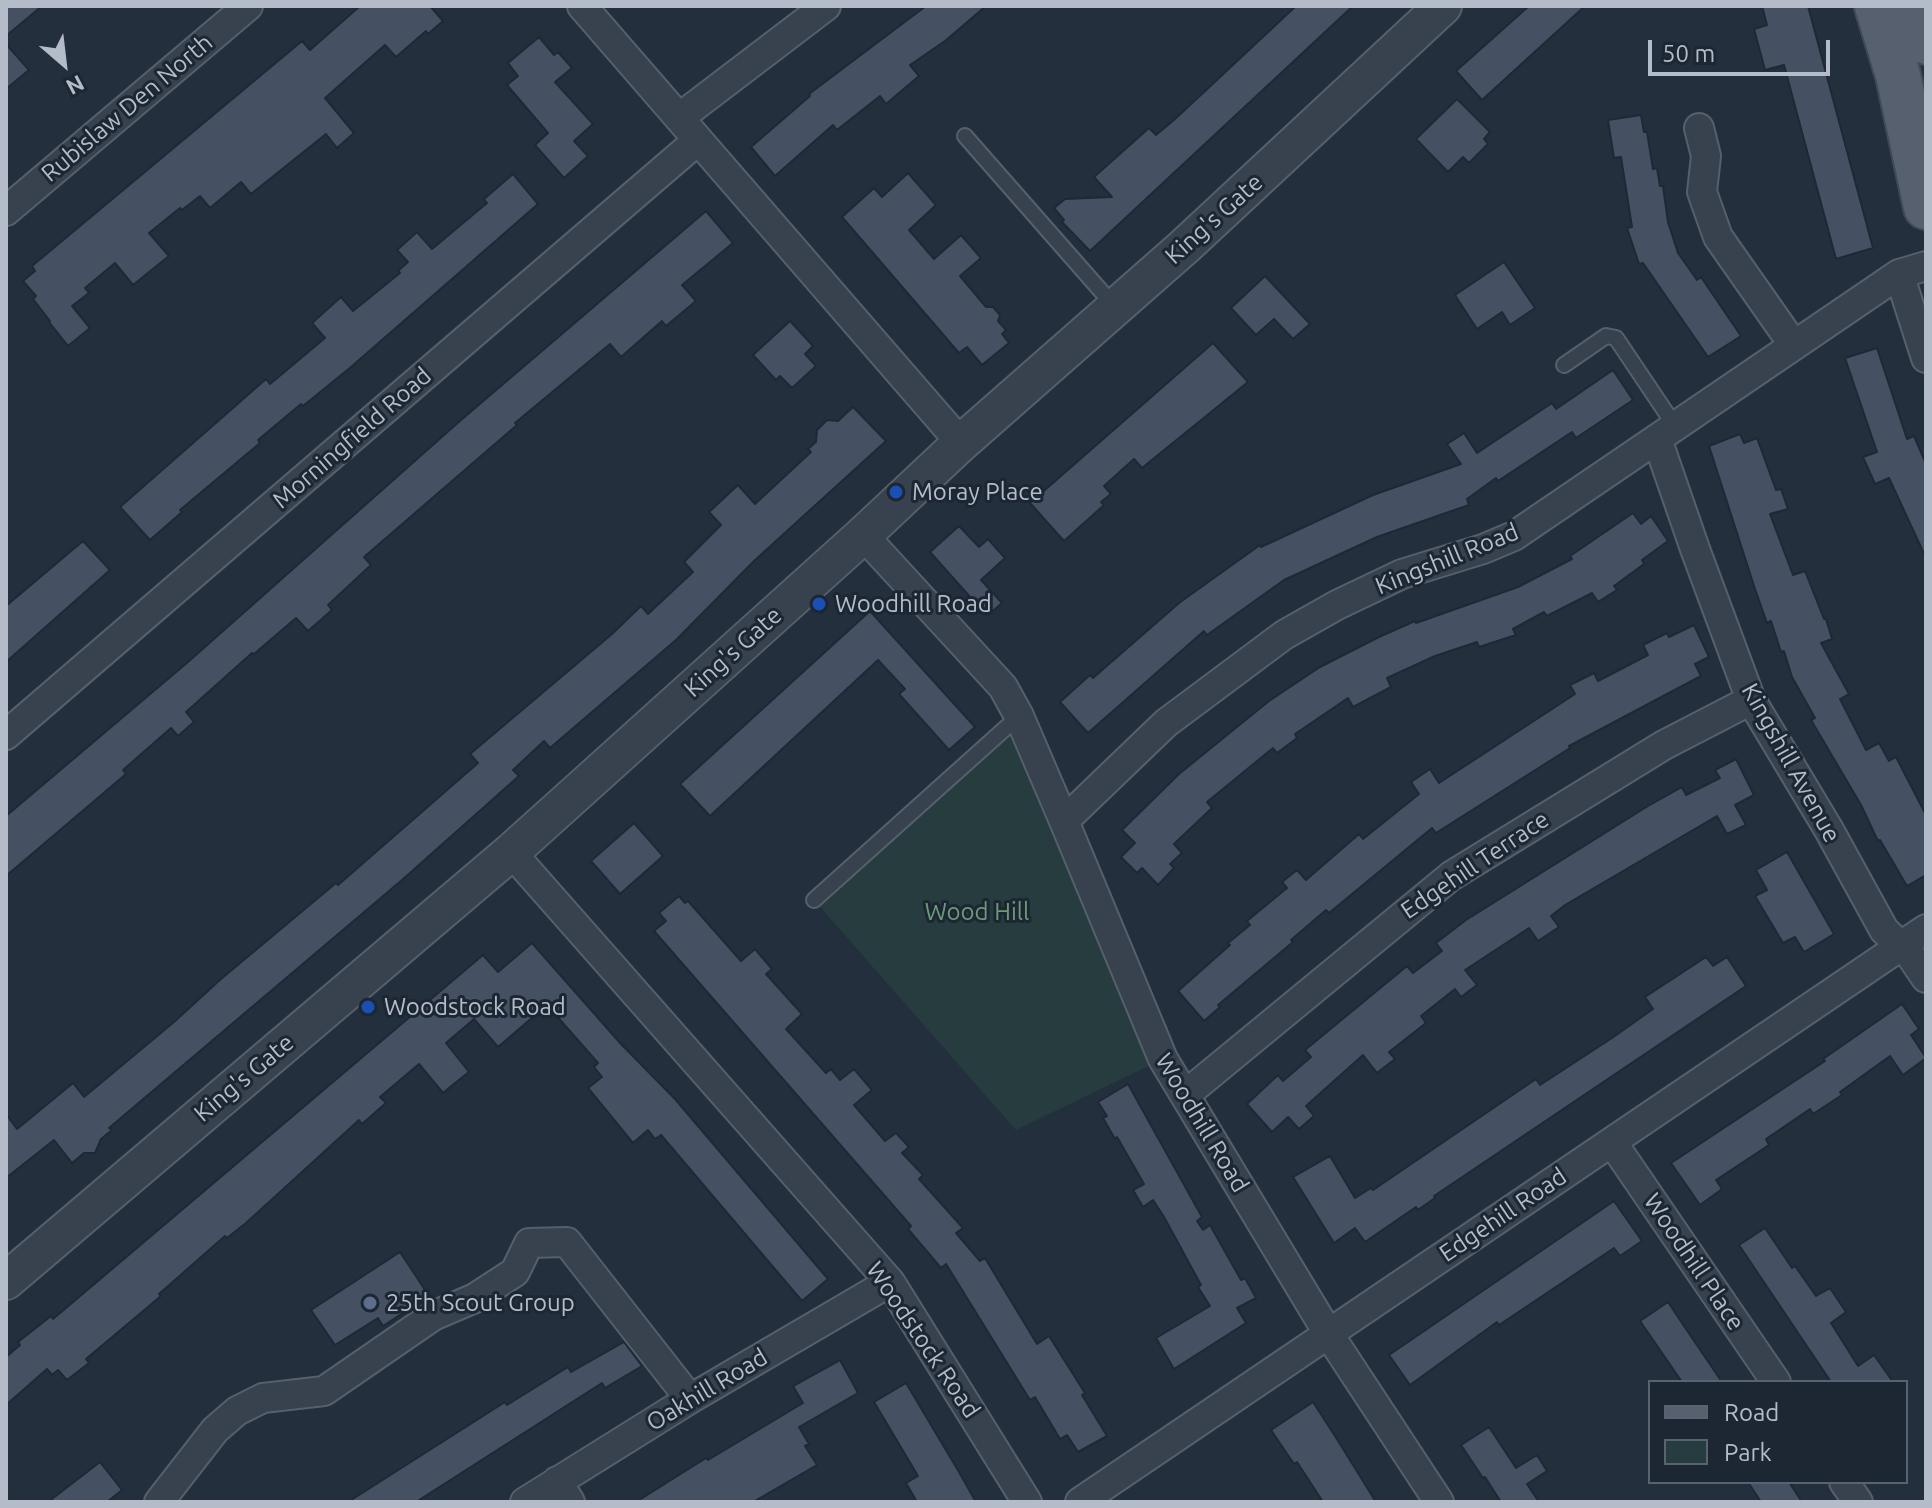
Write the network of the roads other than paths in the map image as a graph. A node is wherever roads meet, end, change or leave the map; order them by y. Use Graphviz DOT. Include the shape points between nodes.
graph roads {
  1 [pos="248,6"];
  2 [pos="582,6"];
  3 [pos="826,6"];
  4 [pos="1443,6"];
  5 [pos="1877,6"];
  6 [pos="1917,6"];
  7 [pos="1926,42"];
  8 [pos="679,118"];
  9 [pos="1699,128"];
  10 [pos="965,136"];
  11 [pos="697,141"];
  12 [pos="1926,207"];
  13 [pos="6,211"];
  14 [pos="1926,266"];
  15 [pos="1899,274"];
  16 [pos="1116,308"];
  17 [pos="1793,344"];
  18 [pos="1926,358"];
  19 [pos="1564,365"];
  20 [pos="1666,433"];
  21 [pos="961,443"];
  22 [pos="863,535"];
  23 [pos="1751,700"];
  24 [pos="1019,716"];
  25 [pos="6,735"];
  26 [pos="1064,821"];
  27 [pos="511,852"];
  28 [pos="814,900"];
  29 [pos="1926,929"];
  30 [pos="1902,946"];
  31 [pos="1926,978"];
  32 [pos="1185,1095"];
  33 [pos="1612,1142"];
  34 [pos="6,1281"];
  35 [pos="890,1282"];
  36 [pos="1328,1333"];
  37 [pos="1775,1380"];
  38 [pos="690,1399"];
  39 [pos="1845,1484"];
  40 [pos="563,1492"];
  41 [pos="159,1502"];
  42 [pos="525,1502"];
  43 [pos="1027,1502"];
  44 [pos="1080,1502"];
  45 [pos="1439,1502"];
  46 [pos="1858,1502"];
  1 -- 13 [label="street, Rubislaw Den North"];
  2 -- 8 [label="street"];
  3 -- 8 [label="street"];
  4 -- 16 [label="street, King's Gate"];
  5 -- 12 [label="main road" via="1898,75"];
  6 -- 7 [label="main road"];
  8 -- 11 [label="street"];
  9 -- 17 [label="street" via="1706,156 1702,192 1718,237"];
  10 -- 16 [label="lane"];
  11 -- 21 [label="street"];
  11 -- 25 [label="street, Morningfield Road"];
  14 -- 15 [label="street, Kingshill Road"];
  15 -- 17 [label="street, Kingshill Road"];
  15 -- 18 [label="street"];
  16 -- 21 [label="street, King's Gate"];
  17 -- 20 [label="street, Kingshill Road"];
  19 -- 20 [label="lane" via="1606,336 1616,338"];
  20 -- 23 [label="street, Kingshill Avenue" via="1695,549"];
  20 -- 26 [label="street, Kingshill Road" via="1514,536 1402,574 1284,635 1166,723"];
  21 -- 22 [label="street, King's Gate"];
  22 -- 24 [label="street, Woodhill Road" via="1003,687"];
  22 -- 27 [label="street, King's Gate"];
  23 -- 30 [label="street, Kingshill Avenue" via="1884,930"];
  23 -- 32 [label="street, Edgehill Terrace" via="1664,745 1451,876"];
  24 -- 26 [label="street, Woodhill Road"];
  24 -- 28 [label="lane"];
  26 -- 32 [label="street, Woodhill Road" via="1163,1059"];
  27 -- 34 [label="street, King's Gate"];
  27 -- 35 [label="street, Woodstock Road"];
  29 -- 30 [label="street, Edgehill Road"];
  30 -- 31 [label="street, Kingshill Avenue"];
  30 -- 33 [label="street, Edgehill Road"];
  32 -- 36 [label="street, Woodhill Road"];
  33 -- 36 [label="street, Edgehill Road"];
  33 -- 37 [label="street, Woodhill Place"];
  35 -- 38 [label="street, Oakhill Road"];
  35 -- 43 [label="street, Woodstock Road"];
  36 -- 44 [label="street, Edgehill Road"];
  36 -- 45 [label="street, Woodhill Road"];
  38 -- 40 [label="street, Oakhill Road"];
  38 -- 41 [label="street" via="567,1242 529,1243 515,1272 433,1316 324,1391 263,1398 237,1411 215,1430"];
  39 -- 46 [label="street"];
  40 -- 42 [label="street, Oakhill Road"];
}
